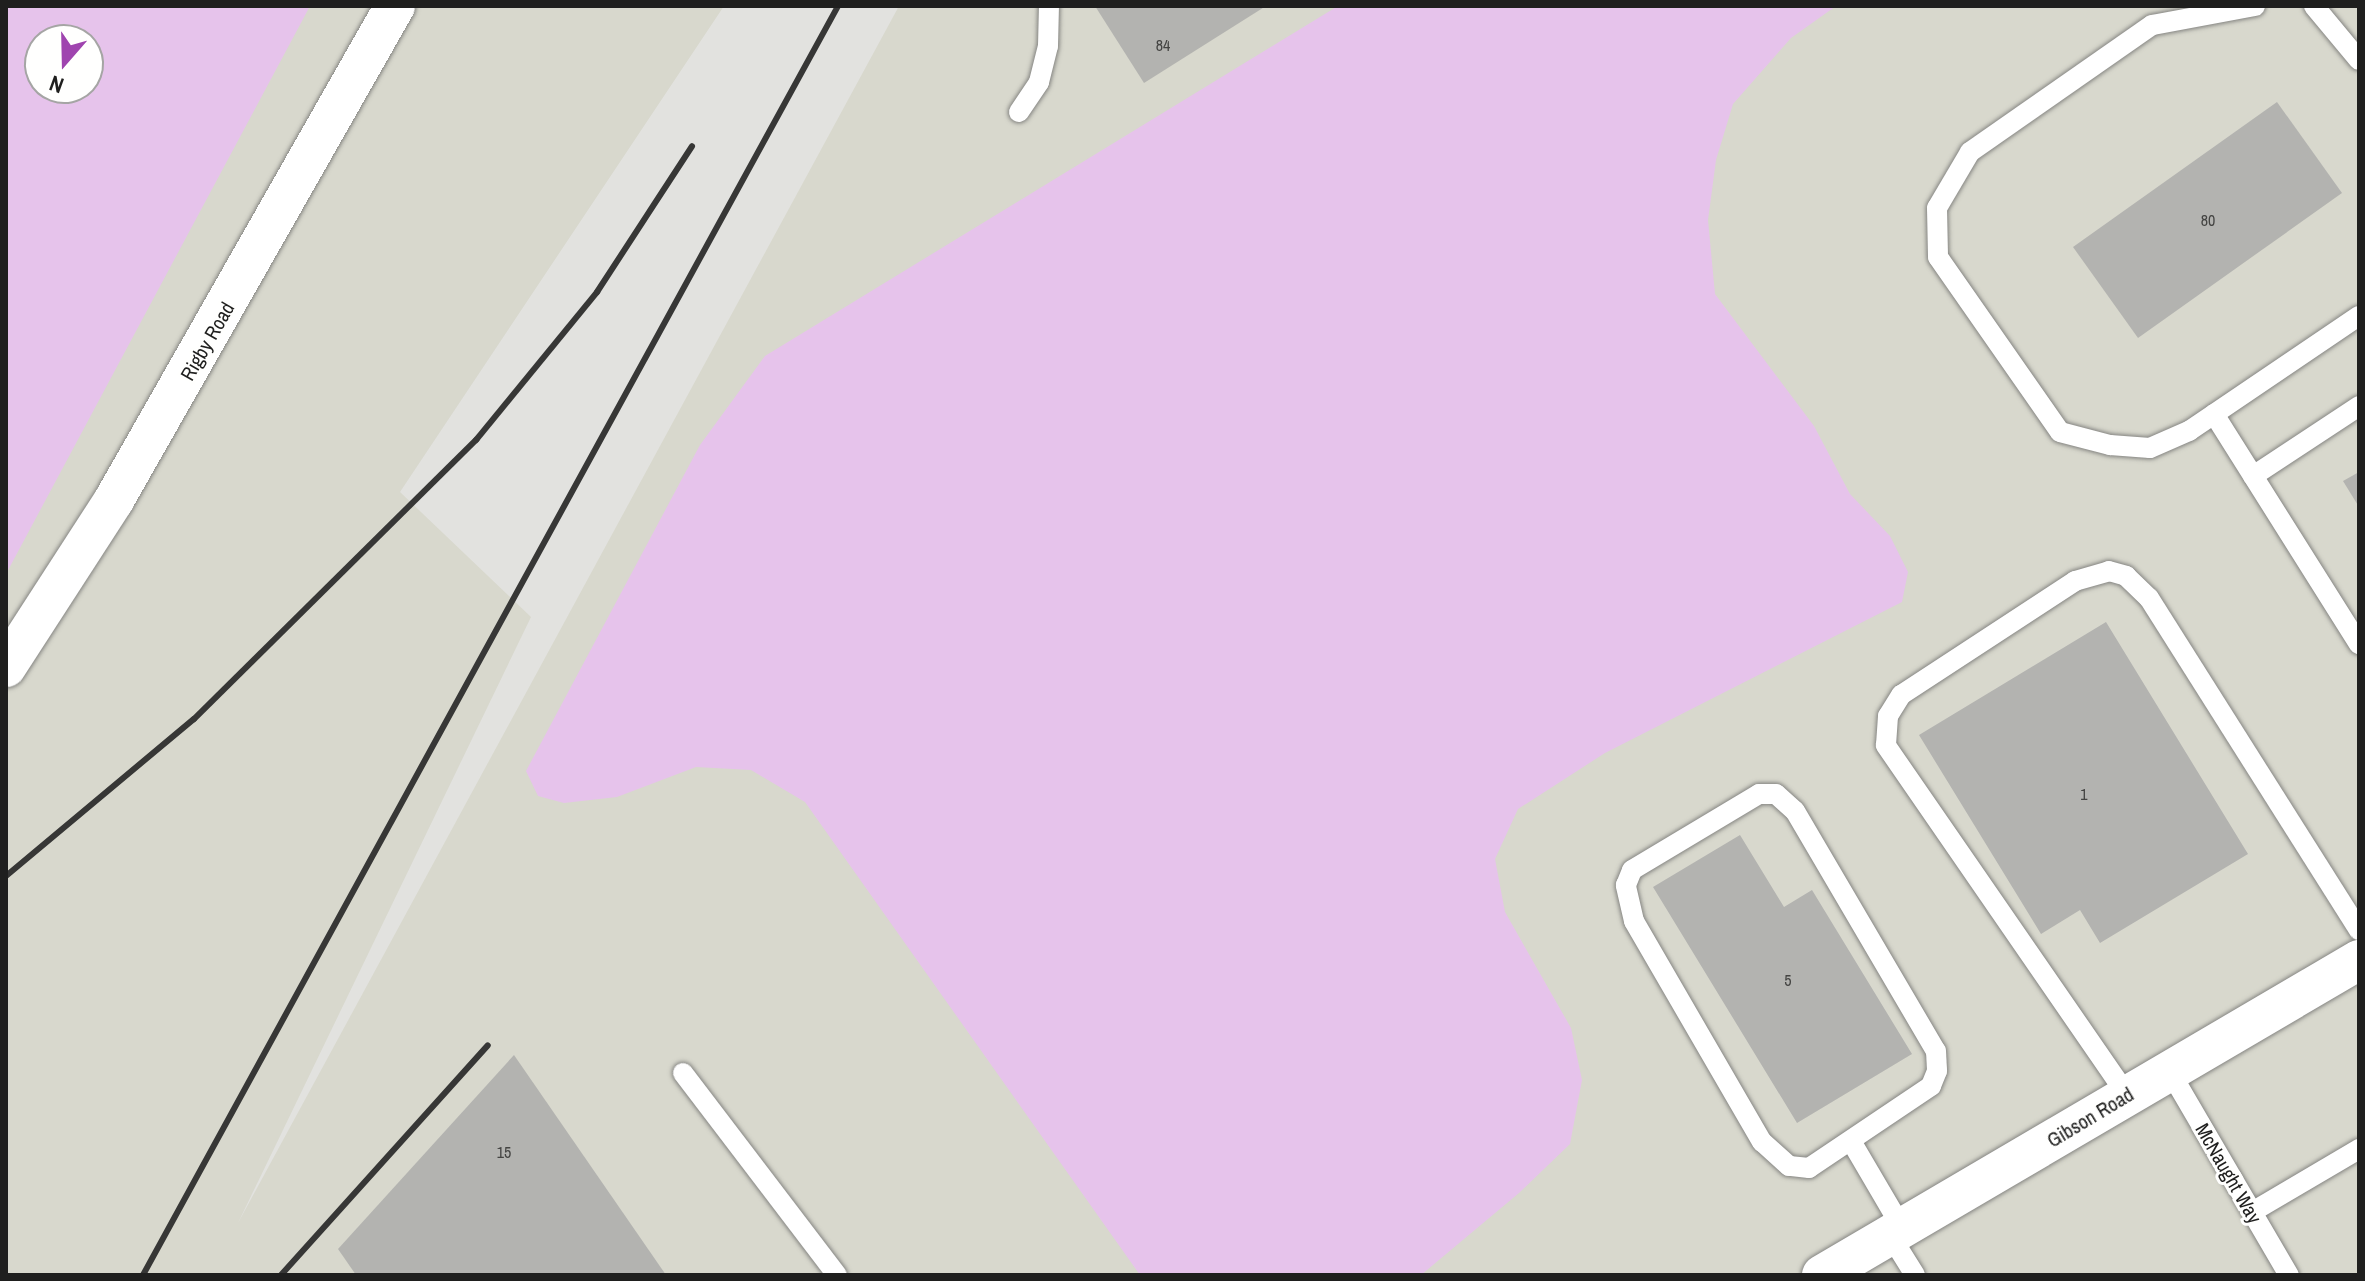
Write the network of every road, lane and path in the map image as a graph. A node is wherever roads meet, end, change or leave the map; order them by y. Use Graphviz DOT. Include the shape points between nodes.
graph roads {
  1 [pos="395,6"];
  2 [pos="1049,6"];
  3 [pos="2255,6"];
  4 [pos="2314,6"];
  5 [pos="2359,60"];
  6 [pos="1019,112"];
  7 [pos="2359,316"];
  8 [pos="2359,406"];
  9 [pos="2214,414"];
  10 [pos="2253,476"];
  11 [pos="2359,644"];
  12 [pos="6,667"];
  13 [pos="2359,930"];
  14 [pos="2359,960"];
  15 [pos="2169,1070"];
  16 [pos="683,1073"];
  17 [pos="2127,1095"];
  18 [pos="1851,1141"];
  19 [pos="2359,1149"];
  20 [pos="2252,1212"];
  21 [pos="1896,1231"];
  22 [pos="837,1275"];
  23 [pos="1822,1275"];
  24 [pos="1915,1275"];
  25 [pos="2289,1275"];
  1 -- 12 [label="street, Rigby Road" via="138,460"];
  2 -- 6 [label="lane" via="1048,46 1039,82"];
  3 -- 9 [label="lane" via="2152,25 1970,152 1937,208 1938,257 2060,432 2110,445 2150,448"];
  4 -- 5 [label="lane"];
  7 -- 9 [label="lane"];
  8 -- 10 [label="lane"];
  9 -- 10 [label="lane"];
  10 -- 11 [label="lane"];
  13 -- 17 [label="lane" via="2149,598 2126,576 2109,571 2075,581 1901,695 1888,716 1886,745"];
  14 -- 15 [label="street, Gibson Road"];
  15 -- 17 [label="street, Gibson Road"];
  15 -- 20 [label="lane, McNaught Way"];
  16 -- 22 [label="lane"];
  17 -- 21 [label="street, Gibson Road"];
  18 -- 18 [label="lane" via="1931,1086 1936,1051 1795,811 1776,794 1759,794 1632,870 1626,885 1634,921 1762,1142 1789,1166 1809,1168"];
  18 -- 21 [label="lane"];
  19 -- 20 [label="lane"];
  20 -- 25 [label="lane, McNaught Way"];
  21 -- 23 [label="street, Gibson Road"];
  21 -- 24 [label="lane"];
}
